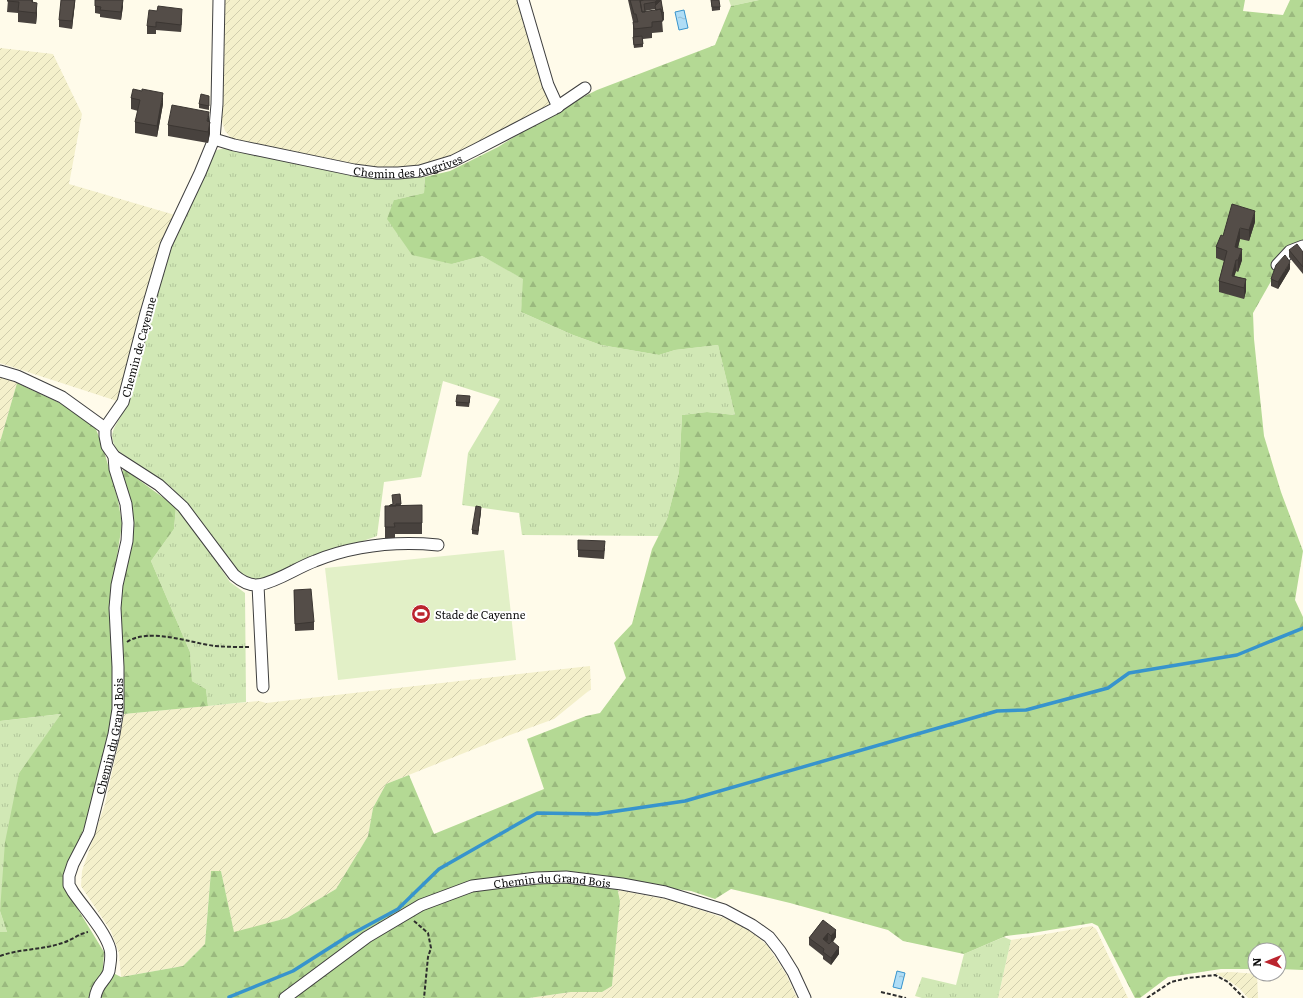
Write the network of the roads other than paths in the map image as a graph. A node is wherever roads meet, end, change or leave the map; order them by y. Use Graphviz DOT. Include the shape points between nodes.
graph roads {
  1 [pos="219,0"];
  2 [pos="523,0"];
  3 [pos="585,88"];
  4 [pos="558,107"];
  5 [pos="214,138"];
  6 [pos="1303,246"];
  7 [pos="1277,265"];
  8 [pos="0,371"];
  9 [pos="105,428"];
  10 [pos="114,456"];
  11 [pos="438,544"];
  12 [pos="258,585"];
  13 [pos="263,686"];
  14 [pos="95,998"];
  15 [pos="285,998"];
  16 [pos="805,998"];
  1 -- 5 [label="street, Chemin de Cayenne"];
  2 -- 4 [label="street" via="548,85"];
  3 -- 4 [label="street, Chemin des Angrives"];
  4 -- 5 [label="street, Chemin des Angrives" via="453,161 420,171 398,173 354,170 242,147"];
  5 -- 9 [label="street, Chemin de Cayenne" via="166,245 123,402"];
  6 -- 7 [label="street" via="1290,251"];
  8 -- 9 [label="street" via="62,397"];
  9 -- 10 [label="street" via="107,446"];
  10 -- 12 [label="street" via="159,485 183,507 234,575 251,585"];
  10 -- 14 [label="street, Chemin du Grand Bois" via="128,523 115,608 118,709 89,833 69,876 69,885 101,931 110,950 108,974 98,986"];
  11 -- 12 [label="street" via="401,542 332,554"];
  12 -- 13 [label="street"];
  15 -- 16 [label="street, Chemin du Grand Bois" via="366,937 421,905 472,886 566,877 665,892 724,910 758,928 769,937 793,972"];
}
